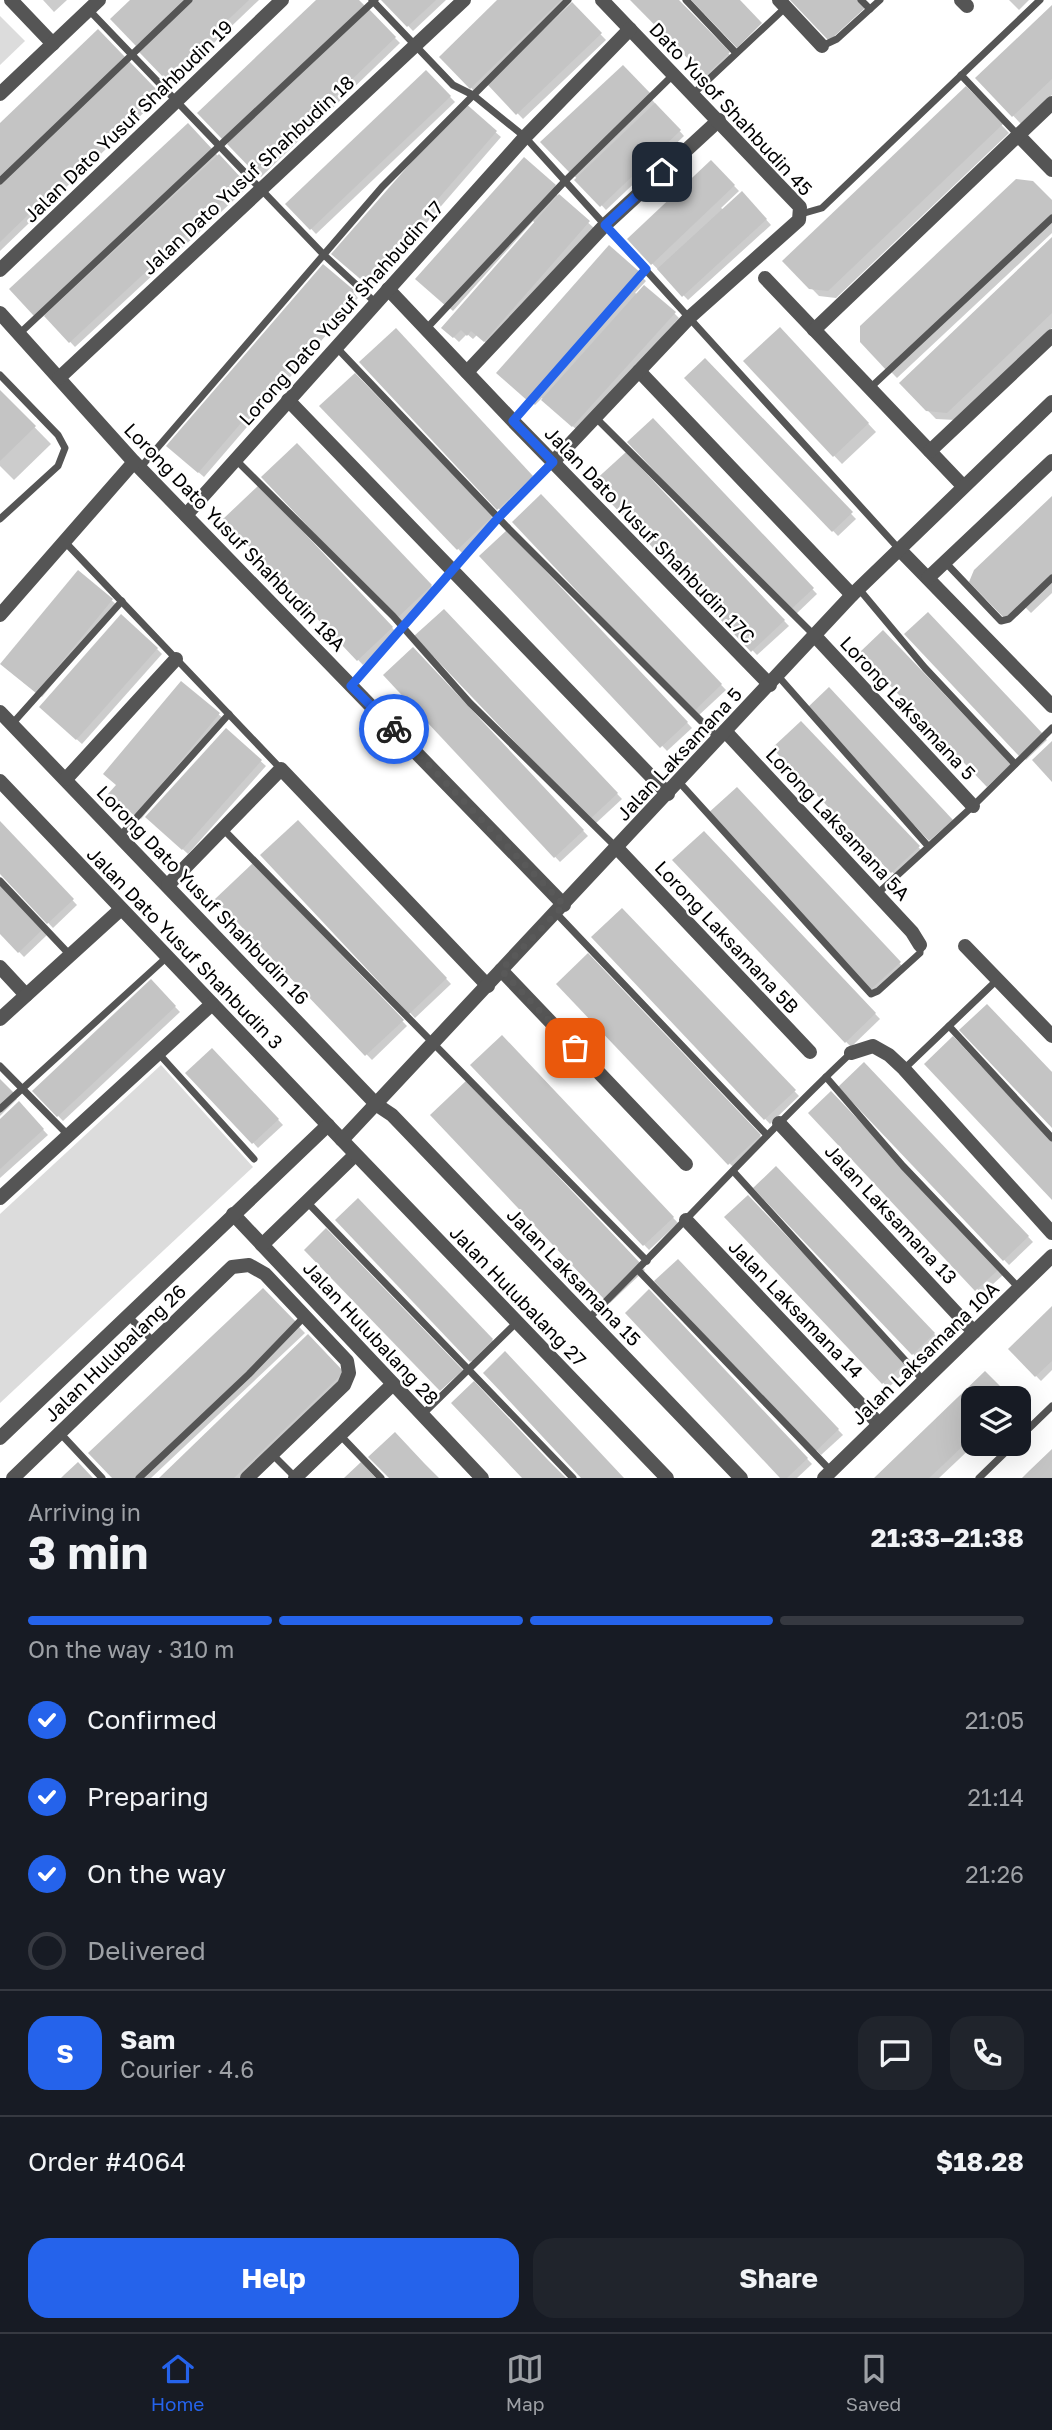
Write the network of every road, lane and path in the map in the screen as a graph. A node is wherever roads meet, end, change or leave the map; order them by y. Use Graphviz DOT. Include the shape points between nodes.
graph roads {
  1 [pos="11,0"];
  2 [pos="189,0"];
  3 [pos="282,0"];
  4 [pos="374,0"];
  5 [pos="464,0"];
  6 [pos="568,0"];
  7 [pos="602,0"];
  8 [pos="685,0"];
  9 [pos="861,0"];
  10 [pos="880,0"];
  11 [pos="1040,0"];
  12 [pos="782,4"];
  13 [pos="94,5"];
  14 [pos="870,9"];
  15 [pos="630,29"];
  16 [pos="53,44"];
  17 [pos="415,46"];
  18 [pos="822,46"];
  19 [pos="736,53"];
  20 [pos="132,54"];
  21 [pos="674,74"];
  22 [pos="961,75"];
  23 [pos="693,93"];
  24 [pos="0,94"];
  25 [pos="473,95"];
  26 [pos="177,101"];
  27 [pos="1052,103"];
  28 [pos="719,120"];
  29 [pos="1018,135"];
  30 [pos="524,137"];
  31 [pos="220,146"];
  32 [pos="1052,170"];
  33 [pos="0,181"];
  34 [pos="565,181"];
  35 [pos="261,189"];
  36 [pos="801,214"];
  37 [pos="1052,218"];
  38 [pos="605,225"];
  39 [pos="324,256"];
  40 [pos="646,269"];
  41 [pos="0,270"];
  42 [pos="765,278"];
  43 [pos="388,289"];
  44 [pos="376,303"];
  45 [pos="0,313"];
  46 [pos="690,317"];
  47 [pos="426,329"];
  48 [pos="814,330"];
  49 [pos="19,334"];
  50 [pos="1052,336"];
  51 [pos="336,347"];
  52 [pos="639,371"];
  53 [pos="467,372"];
  54 [pos="0,375"];
  55 [pos="59,378"];
  56 [pos="870,388"];
  57 [pos="288,400"];
  58 [pos="1052,402"];
  59 [pos="595,417"];
  60 [pos="513,421"];
  61 [pos="930,451"];
  62 [pos="236,460"];
  63 [pos="1052,461"];
  64 [pos="553,462"];
  65 [pos="137,465"];
  66 [pos="963,486"];
  67 [pos="1,515"];
  68 [pos="186,515"];
  69 [pos="498,518"];
  70 [pos="64,541"];
  71 [pos="899,549"];
  72 [pos="945,562"];
  73 [pos="453,571"];
  74 [pos="928,578"];
  75 [pos="1052,578"];
  76 [pos="855,592"];
  77 [pos="122,601"];
  78 [pos="0,615"];
  79 [pos="402,628"];
  80 [pos="815,636"];
  81 [pos="176,659"];
  82 [pos="774,681"];
  83 [pos="351,686"];
  84 [pos="1052,706"];
  85 [pos="0,712"];
  86 [pos="229,714"];
  87 [pos="12,724"];
  88 [pos="1052,728"];
  89 [pos="722,735"];
  90 [pos="1015,764"];
  91 [pos="281,769"];
  92 [pos="66,779"];
  93 [pos="0,781"];
  94 [pos="679,782"];
  95 [pos="668,794"];
  96 [pos="973,806"];
  97 [pos="223,829"];
  98 [pos="120,836"];
  99 [pos="928,846"];
  100 [pos="617,848"];
  101 [pos="0,881"];
  102 [pos="168,885"];
  103 [pos="876,894"];
  104 [pos="121,909"];
  105 [pos="560,909"];
  106 [pos="920,945"];
  107 [pos="965,946"];
  108 [pos="69,955"];
  109 [pos="167,957"];
  110 [pos="0,967"];
  111 [pos="501,970"];
  112 [pos="998,979"];
  113 [pos="488,986"];
  114 [pos="26,995"];
  115 [pos="212,1004"];
  116 [pos="0,1019"];
  117 [pos="949,1026"];
  118 [pos="1052,1036"];
  119 [pos="433,1044"];
  120 [pos="810,1052"];
  121 [pos="158,1053"];
  122 [pos="851,1053"];
  123 [pos="0,1066"];
  124 [pos="904,1069"];
  125 [pos="826,1077"];
  126 [pos="23,1089"];
  127 [pos="377,1105"];
  128 [pos="0,1110"];
  129 [pos="779,1123"];
  130 [pos="328,1125"];
  131 [pos="68,1135"];
  132 [pos="766,1135"];
  133 [pos="1052,1138"];
  134 [pos="342,1140"];
  135 [pos="355,1155"];
  136 [pos="254,1159"];
  137 [pos="685,1164"];
  138 [pos="733,1171"];
  139 [pos="0,1198"];
  140 [pos="307,1202"];
  141 [pos="233,1214"];
  142 [pos="686,1220"];
  143 [pos="1052,1233"];
  144 [pos="262,1245"];
  145 [pos="1052,1256"];
  146 [pos="647,1261"];
  147 [pos="638,1270"];
  148 [pos="1020,1288"];
  149 [pos="128,1315"];
  150 [pos="305,1316"];
  151 [pos="588,1320"];
  152 [pos="517,1322"];
  153 [pos="974,1332"];
  154 [pos="155,1342"];
  155 [pos="469,1369"];
  156 [pos="924,1381"];
  157 [pos="393,1384"];
  158 [pos="1050,1412"];
  159 [pos="422,1415"];
  160 [pos="879,1424"];
  161 [pos="1031,1428"];
  162 [pos="60,1433"];
  163 [pos="340,1435"];
  164 [pos="0,1438"];
  165 [pos="272,1454"];
  166 [pos="1002,1456"];
  167 [pos="827,1475"];
  168 [pos="13,1478"];
  169 [pos="102,1478"];
  170 [pos="139,1478"];
  171 [pos="247,1478"];
  172 [pos="296,1478"];
  173 [pos="381,1478"];
  174 [pos="482,1478"];
  175 [pos="573,1478"];
  176 [pos="667,1478"];
  177 [pos="741,1478"];
  178 [pos="979,1478"];
  1 -- 16 [label="street"];
  2 -- 20 [label="lane"];
  3 -- 26 [label="street, Jalan Dato Yusuf Shahbudin 19"];
  4 -- 17 [label="lane"];
  4 -- 31 [label="lane"];
  5 -- 17 [label="street, Jalan Dato Yusuf Shahbudin 18"];
  6 -- 25 [label="lane"];
  7 -- 15 [label="street, Dato Yusof Shahbudin 45"];
  8 -- 19 [label="lane"];
  9 -- 14 [label="lane"];
  10 -- 14 [label="lane"];
  11 -- 22 [label="lane"];
  12 -- 18 [label="street"];
  12 -- 19 [label="lane"];
  13 -- 16 [label="street"];
  13 -- 20 [label="lane"];
  14 -- 18 [label="lane" via="837,40"];
  15 -- 21 [label="street, Dato Yusof Shahbudin 45"];
  15 -- 30 [label="street, Lorong Dato Yusuf Shahbudin 17"];
  16 -- 24 [label="street"];
  17 -- 25 [label="lane" via="453,85"];
  17 -- 35 [label="street, Jalan Dato Yusuf Shahbudin 18"];
  19 -- 23 [label="lane"];
  20 -- 26 [label="lane"];
  20 -- 33 [label="lane"];
  21 -- 23 [label="street, Dato Yusof Shahbudin 45"];
  21 -- 34 [label="lane"];
  22 -- 29 [label="lane"];
  22 -- 36 [label="lane" via="822,208"];
  23 -- 28 [label="street, Dato Yusof Shahbudin 45"];
  25 -- 30 [label="lane"];
  25 -- 39 [label="lane" via="382,187"];
  26 -- 31 [label="lane"];
  26 -- 41 [label="street, Jalan Dato Yusuf Shahbudin 19"];
  27 -- 29 [label="street"];
  28 -- 36 [label="street, Dato Yusof Shahbudin 45" via="800,207"];
  28 -- 38 [label="street"];
  29 -- 32 [label="street"];
  29 -- 48 [label="street"];
  30 -- 34 [label="lane"];
  30 -- 43 [label="street, Lorong Dato Yusuf Shahbudin 17"];
  31 -- 35 [label="lane"];
  31 -- 49 [label="lane"];
  34 -- 38 [label="lane"];
  34 -- 47 [label="lane"];
  35 -- 39 [label="lane"];
  35 -- 55 [label="street, Jalan Dato Yusuf Shahbudin 18"];
  36 -- 46 [label="street"];
  37 -- 56 [label="lane"];
  38 -- 40 [label="lane"];
  38 -- 53 [label="street"];
  39 -- 44 [label="lane"];
  39 -- 65 [label="lane"];
  40 -- 46 [label="lane"];
  40 -- 60 [label="lane"];
  42 -- 48 [label="street"];
  43 -- 44 [label="street, Lorong Dato Yusuf Shahbudin 17"];
  43 -- 47 [label="street, Jalan Dato Yusuf Shahbudin 17C"];
  44 -- 51 [label="street, Lorong Dato Yusuf Shahbudin 17"];
  45 -- 49 [label="street, Lorong Dato Yusuf Shahbudin 18A"];
  46 -- 52 [label="street"];
  46 -- 71 [label="lane"];
  47 -- 53 [label="street, Jalan Dato Yusuf Shahbudin 17C"];
  48 -- 56 [label="street"];
  49 -- 55 [label="street, Lorong Dato Yusuf Shahbudin 18A"];
  50 -- 61 [label="street"];
  51 -- 57 [label="street, Lorong Dato Yusuf Shahbudin 17"];
  51 -- 69 [label="lane"];
  52 -- 59 [label="street"];
  52 -- 76 [label="street"];
  53 -- 60 [label="street, Jalan Dato Yusuf Shahbudin 17C"];
  54 -- 67 [label="lane" via="65,448 58,466"];
  55 -- 65 [label="street, Lorong Dato Yusuf Shahbudin 18A"];
  56 -- 61 [label="street"];
  57 -- 62 [label="street, Lorong Dato Yusuf Shahbudin 17"];
  57 -- 73 [label="street"];
  58 -- 66 [label="street, Jalan Laksamana 5"];
  59 -- 64 [label="street"];
  59 -- 80 [label="lane"];
  60 -- 64 [label="street, Jalan Dato Yusuf Shahbudin 17C"];
  61 -- 66 [label="street"];
  62 -- 68 [label="street, Lorong Dato Yusuf Shahbudin 17"];
  62 -- 79 [label="lane"];
  63 -- 72 [label="street"];
  64 -- 69 [label="lane"];
  64 -- 82 [label="street, Jalan Dato Yusuf Shahbudin 17C"];
  65 -- 68 [label="street, Lorong Dato Yusuf Shahbudin 18A"];
  65 -- 70 [label="street"];
  66 -- 71 [label="street, Jalan Laksamana 5"];
  68 -- 83 [label="street, Lorong Dato Yusuf Shahbudin 18A"];
  69 -- 73 [label="lane"];
  69 -- 89 [label="lane"];
  70 -- 77 [label="lane"];
  70 -- 78 [label="street"];
  71 -- 74 [label="street"];
  71 -- 76 [label="street, Jalan Laksamana 5"];
  72 -- 74 [label="street"];
  72 -- 75 [label="lane" via="1001,621 1009,619"];
  73 -- 79 [label="lane"];
  73 -- 95 [label="street"];
  74 -- 84 [label="street"];
  76 -- 80 [label="street, Jalan Laksamana 5"];
  76 -- 90 [label="lane"];
  77 -- 81 [label="lane"];
  77 -- 87 [label="lane"];
  79 -- 83 [label="lane"];
  79 -- 100 [label="lane" via="470,703"];
  80 -- 82 [label="street, Jalan Laksamana 5"];
  80 -- 96 [label="street, Lorong Laksamana 5"];
  81 -- 86 [label="lane"];
  81 -- 92 [label="street"];
  82 -- 89 [label="street, Jalan Laksamana 5"];
  82 -- 99 [label="lane"];
  83 -- 105 [label="street, Lorong Dato Yusuf Shahbudin 18A"];
  85 -- 87 [label="street, Lorong Dato Yusuf Shahbudin 16"];
  86 -- 91 [label="lane"];
  86 -- 98 [label="lane"];
  87 -- 92 [label="street, Lorong Dato Yusuf Shahbudin 16"];
  88 -- 90 [label="lane"];
  89 -- 94 [label="street, Jalan Laksamana 5"];
  89 -- 103 [label="street, Lorong Laksamana 5A"];
  90 -- 96 [label="lane"];
  91 -- 97 [label="street"];
  91 -- 113 [label="street"];
  92 -- 98 [label="street, Lorong Dato Yusuf Shahbudin 16"];
  93 -- 104 [label="street, Jalan Dato Yusuf Shahbudin 3"];
  94 -- 95 [label="street, Jalan Laksamana 5"];
  94 -- 106 [label="lane" via="871,994 920,953"];
  95 -- 100 [label="street, Jalan Laksamana 5"];
  96 -- 99 [label="lane"];
  97 -- 102 [label="street"];
  97 -- 119 [label="lane"];
  98 -- 102 [label="street, Lorong Dato Yusuf Shahbudin 16"];
  99 -- 103 [label="lane"];
  100 -- 105 [label="street, Jalan Laksamana 5"];
  100 -- 120 [label="street, Lorong Laksamana 5B"];
  101 -- 108 [label="lane"];
  102 -- 127 [label="street, Lorong Dato Yusuf Shahbudin 16"];
  103 -- 106 [label="street, Lorong Laksamana 5A"];
  104 -- 108 [label="street"];
  104 -- 109 [label="street, Jalan Dato Yusuf Shahbudin 3"];
  105 -- 111 [label="street, Jalan Laksamana 5"];
  105 -- 132 [label="lane"];
  107 -- 112 [label="street"];
  108 -- 114 [label="street"];
  109 -- 115 [label="street, Jalan Dato Yusuf Shahbudin 3"];
  109 -- 126 [label="lane"];
  110 -- 114 [label="street"];
  111 -- 113 [label="street, Jalan Laksamana 5"];
  111 -- 137 [label="street"];
  112 -- 117 [label="lane"];
  112 -- 118 [label="street"];
  113 -- 119 [label="street, Jalan Laksamana 5"];
  114 -- 116 [label="street"];
  115 -- 121 [label="street"];
  115 -- 130 [label="street, Jalan Dato Yusuf Shahbudin 3"];
  117 -- 124 [label="lane"];
  117 -- 133 [label="lane"];
  119 -- 127 [label="street, Jalan Laksamana 5"];
  119 -- 146 [label="lane"];
  121 -- 131 [label="street"];
  121 -- 136 [label="lane"];
  122 -- 124 [label="street" via="873,1046"];
  122 -- 125 [label="lane"];
  123 -- 126 [label="lane"];
  124 -- 143 [label="street"];
  125 -- 129 [label="lane"];
  125 -- 148 [label="lane" via="903,1166"];
  126 -- 128 [label="lane"];
  126 -- 131 [label="lane"];
  127 -- 134 [label="street, Jalan Laksamana 5"];
  127 -- 151 [label="street, Jalan Laksamana 15" via="392,1115"];
  129 -- 132 [label="lane"];
  129 -- 153 [label="street, Jalan Laksamana 13"];
  130 -- 134 [label="street, Jalan Dato Yusuf Shahbudin 3"];
  130 -- 141 [label="street"];
  131 -- 139 [label="street"];
  132 -- 138 [label="lane"];
  134 -- 135 [label="street, Jalan Hulubalang 27"];
  135 -- 140 [label="street"];
  135 -- 152 [label="street, Jalan Hulubalang 27"];
  138 -- 142 [label="lane"];
  138 -- 156 [label="lane"];
  140 -- 144 [label="street"];
  140 -- 155 [label="lane"];
  141 -- 144 [label="street, Jalan Hulubalang 28"];
  141 -- 149 [label="street"];
  142 -- 146 [label="lane"];
  142 -- 160 [label="street, Jalan Laksamana 14"];
  144 -- 157 [label="street, Jalan Hulubalang 28"];
  145 -- 148 [label="street, Jalan Laksamana 10A"];
  146 -- 147 [label="lane"];
  147 -- 151 [label="lane"];
  147 -- 167 [label="lane"];
  148 -- 153 [label="street, Jalan Laksamana 10A"];
  149 -- 154 [label="lane"];
  149 -- 164 [label="street"];
  150 -- 154 [label="street, Jalan Hulubalang 26" via="265,1274 249,1265 232,1267"];
  150 -- 165 [label="street" via="347,1361 349,1373 344,1385"];
  150 -- 170 [label="lane"];
  151 -- 177 [label="street, Jalan Laksamana 15"];
  152 -- 155 [label="lane"];
  152 -- 176 [label="street, Jalan Hulubalang 27"];
  153 -- 156 [label="street, Jalan Laksamana 10A"];
  154 -- 162 [label="street, Jalan Hulubalang 26"];
  155 -- 159 [label="lane"];
  155 -- 175 [label="lane"];
  156 -- 160 [label="street, Jalan Laksamana 10A"];
  157 -- 159 [label="street, Jalan Hulubalang 28"];
  157 -- 163 [label="street"];
  158 -- 161 [label="lane"];
  159 -- 174 [label="street, Jalan Hulubalang 28"];
  160 -- 167 [label="street, Jalan Laksamana 10A"];
  162 -- 168 [label="street, Jalan Hulubalang 26"];
  162 -- 169 [label="lane"];
  163 -- 172 [label="street"];
  163 -- 173 [label="lane"];
  165 -- 171 [label="street"];
  165 -- 172 [label="lane"];
  166 -- 178 [label="lane"];
}
